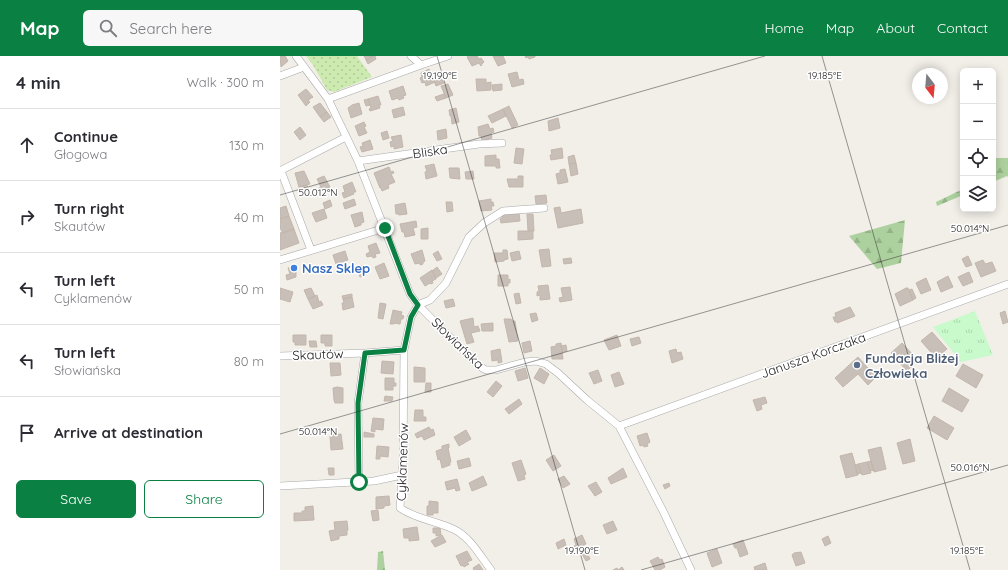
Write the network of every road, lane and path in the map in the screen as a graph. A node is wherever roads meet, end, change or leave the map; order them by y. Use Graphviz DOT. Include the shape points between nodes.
graph roads {
  1 [pos="296,56"];
  2 [pos="412,56"];
  3 [pos="448,56"];
  4 [pos="421,65"];
  5 [pos="304,67"];
  6 [pos="280,76"];
  7 [pos="328,99"];
  8 [pos="346,137"];
  9 [pos="502,143"];
  10 [pos="358,161"];
  11 [pos="280,171"];
  12 [pos="544,208"];
  13 [pos="385,228"];
  14 [pos="311,250"];
  15 [pos="280,260"];
  16 [pos="1008,284"];
  17 [pos="418,305"];
  18 [pos="404,350"];
  19 [pos="365,353"];
  20 [pos="280,356"];
  21 [pos="619,426"];
  22 [pos="402,474"];
  23 [pos="359,482"];
  24 [pos="280,486"];
  25 [pos="492,570"];
  26 [pos="691,570"];
  1 -- 5 [label="street, Słowiańska"];
  2 -- 4 [label="street"];
  3 -- 4 [label="street"];
  4 -- 7 [label="street"];
  5 -- 6 [label="street"];
  5 -- 7 [label="street, Słowiańska"];
  7 -- 8 [label="street, Słowiańska"];
  8 -- 10 [label="street, Słowiańska"];
  8 -- 11 [label="street"];
  9 -- 10 [label="street, Bliska"];
  10 -- 13 [label="street, Słowiańska"];
  11 -- 14 [label="street"];
  12 -- 17 [label="street" via="503,211 484,222 469,237 446,283 430,300"];
  13 -- 14 [label="street"];
  13 -- 17 [label="street, Słowiańska" via="410,294"];
  14 -- 15 [label="street"];
  16 -- 21 [label="street, Janusza Korczaka"];
  17 -- 18 [label="street, Cyklamenów" via="411,317"];
  17 -- 21 [label="street, Słowiańska" via="479,366 486,370 496,370 525,362 536,361 546,364"];
  18 -- 19 [label="street, Skautów"];
  18 -- 22 [label="street, Cyklamenów"];
  19 -- 20 [label="street, Skautów"];
  19 -- 23 [label="street" via="358,403"];
  21 -- 26 [label="street, Słowiańska"];
  22 -- 23 [label="street"];
  22 -- 25 [label="street, Cyklamenów" via="400,508 408,514 446,526 466,538"];
  23 -- 24 [label="street"];
}
